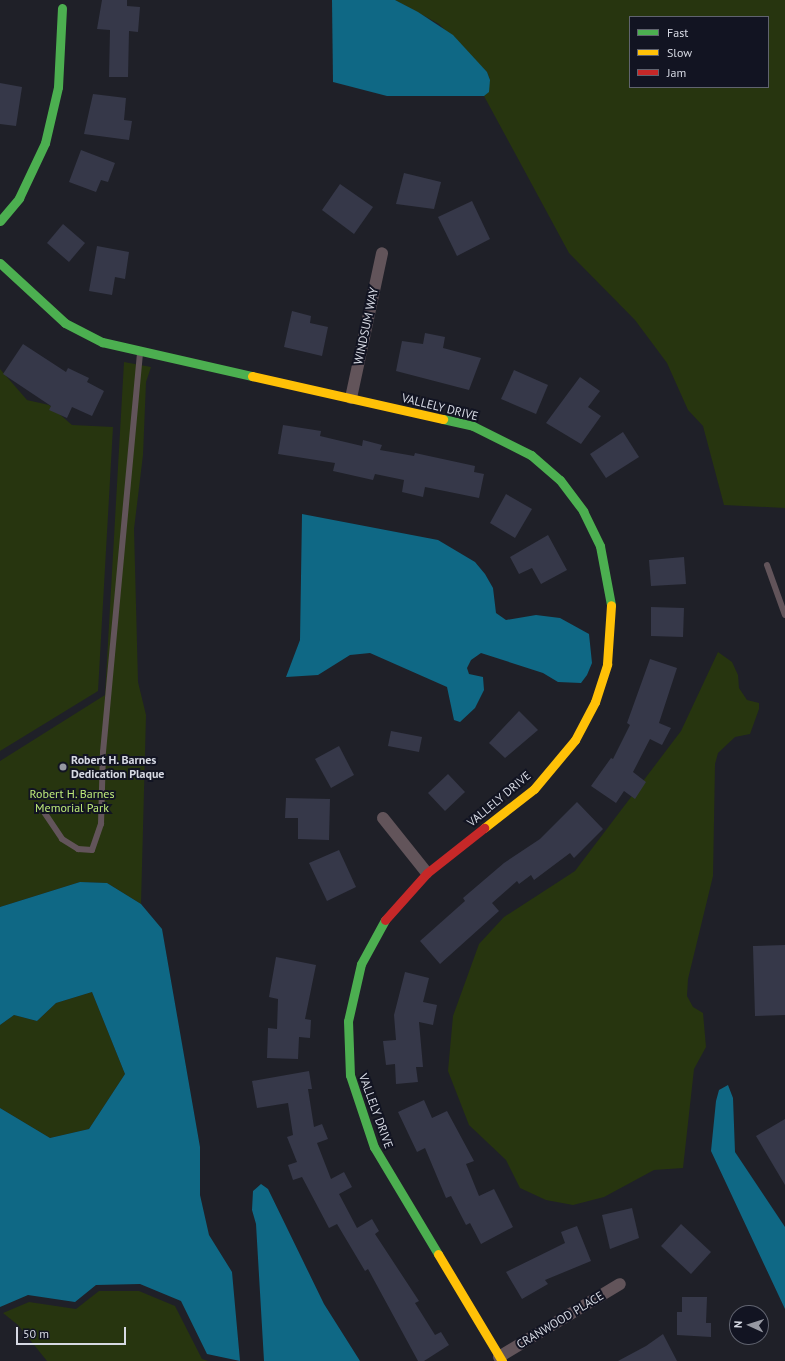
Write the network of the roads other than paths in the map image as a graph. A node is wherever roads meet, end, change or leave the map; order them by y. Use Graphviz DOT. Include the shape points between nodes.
graph roads {
  1 [pos="62,8"];
  2 [pos="0,221"];
  3 [pos="382,253"];
  4 [pos="0,263"];
  5 [pos="140,350"];
  6 [pos="351,398"];
  7 [pos="767,566"];
  8 [pos="785,615"];
  9 [pos="42,809"];
  10 [pos="383,818"];
  11 [pos="427,873"];
  12 [pos="620,1284"];
  13 [pos="500,1359"];
  1 -- 2 [label="street" via="58,87 45,143 19,198"];
  3 -- 6 [label="street, WINDSUM WAY"];
  4 -- 5 [label="street, VALLELY DRIVE" via="65,323 102,342"];
  5 -- 6 [label="street, VALLELY DRIVE"];
  5 -- 9 [label="lane" via="103,752 101,824 92,850 78,849 62,839"];
  6 -- 11 [label="street, VALLELY DRIVE" via="473,426 531,455 560,480 583,511 600,546 610,584 612,622 607,664 595,702 575,740 534,789"];
  7 -- 8 [label="lane"];
  10 -- 11 [label="street"];
  11 -- 13 [label="street, VALLELY DRIVE" via="389,913 362,964 348,1020 350,1075 374,1147"];
  12 -- 13 [label="street, CRANWOOD PLACE"];
}
